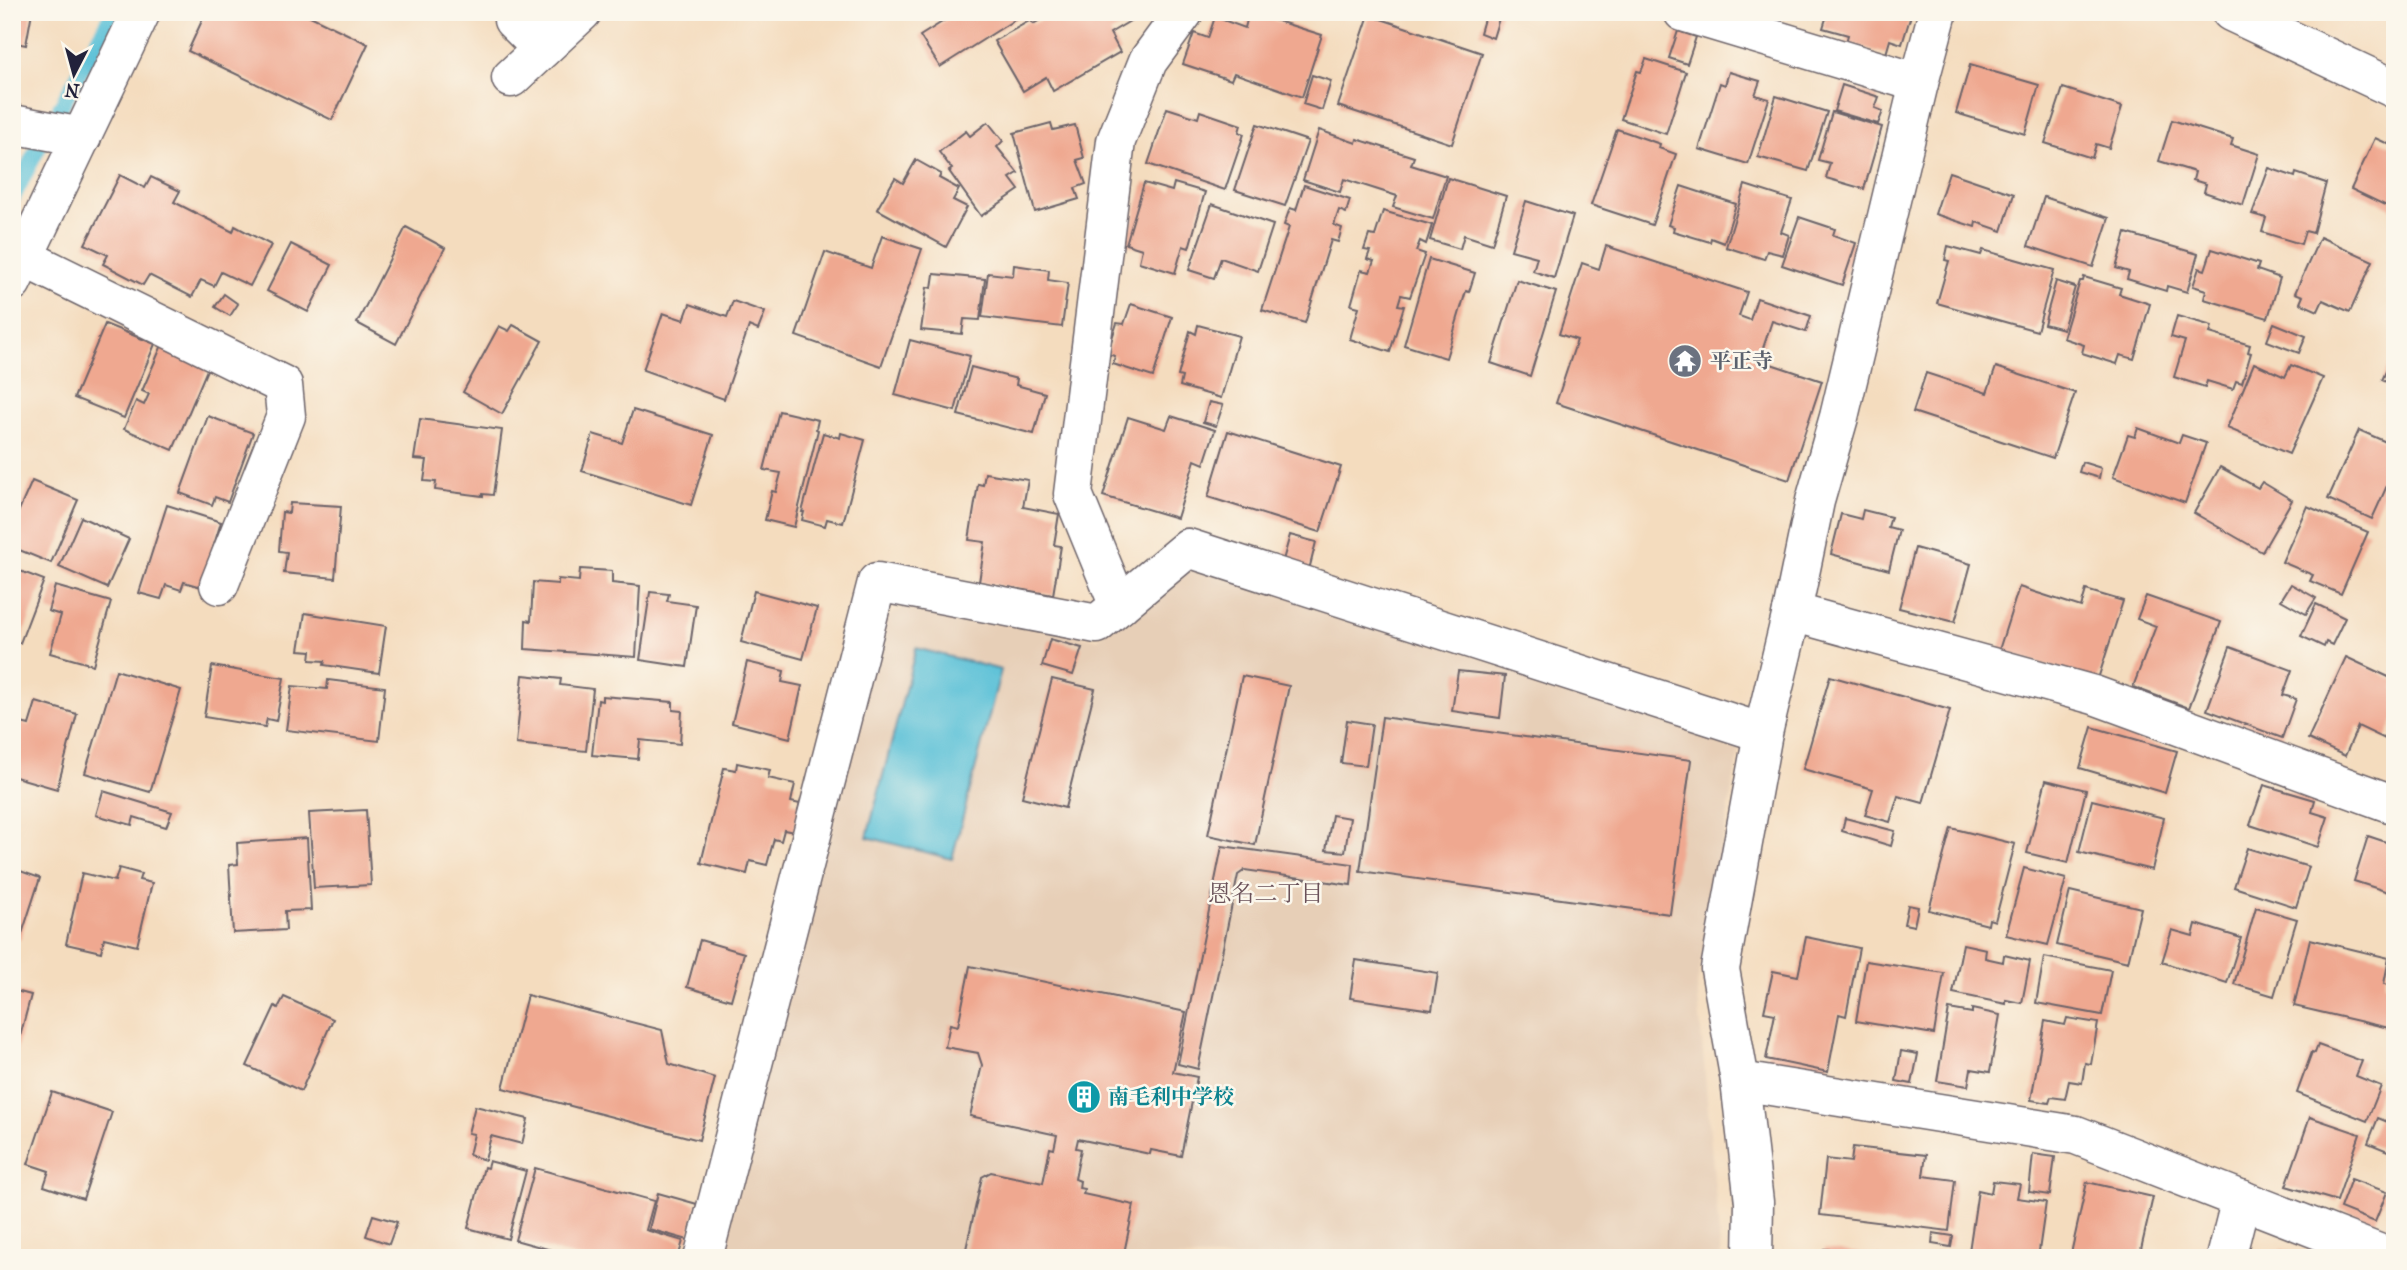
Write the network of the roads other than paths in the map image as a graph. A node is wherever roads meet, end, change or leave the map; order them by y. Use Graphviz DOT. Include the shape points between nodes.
graph roads {
  1 [pos="141,12"];
  2 [pos="582,12"];
  3 [pos="1184,12"];
  4 [pos="1683,12"];
  5 [pos="1938,12"];
  6 [pos="2231,12"];
  7 [pos="513,20"];
  8 [pos="542,49"];
  9 [pos="510,78"];
  10 [pos="1919,83"];
  11 [pos="2395,89"];
  12 [pos="12,124"];
  13 [pos="82,137"];
  14 [pos="18,270"];
  15 [pos="219,585"];
  16 [pos="1119,606"];
  17 [pos="1792,612"];
  18 [pos="1763,733"];
  19 [pos="2395,805"];
  20 [pos="1740,1081"];
  21 [pos="2241,1199"];
  22 [pos="703,1258"];
  23 [pos="1753,1258"];
  24 [pos="2226,1258"];
  25 [pos="2391,1258"];
  1 -- 13 [label="street"];
  2 -- 8 [label="street"];
  3 -- 16 [label="street" via="1148,61 1116,141 1073,494"];
  4 -- 10 [label="street"];
  5 -- 10 [label="street"];
  6 -- 11 [label="street"];
  7 -- 8 [label="street"];
  8 -- 9 [label="street"];
  10 -- 17 [label="street" via="1815,500"];
  12 -- 13 [label="street"];
  13 -- 14 [label="street"];
  14 -- 15 [label="street" via="283,385 286,416"];
  16 -- 18 [label="street" via="1188,548"];
  16 -- 22 [label="street" via="1097,624 877,582"];
  17 -- 18 [label="street"];
  17 -- 19 [label="street" via="2094,695"];
  18 -- 20 [label="street" via="1720,969"];
  20 -- 21 [label="street" via="2076,1135"];
  20 -- 23 [label="street" via="1754,1202"];
  21 -- 24 [label="street"];
  21 -- 25 [label="street"];
}
